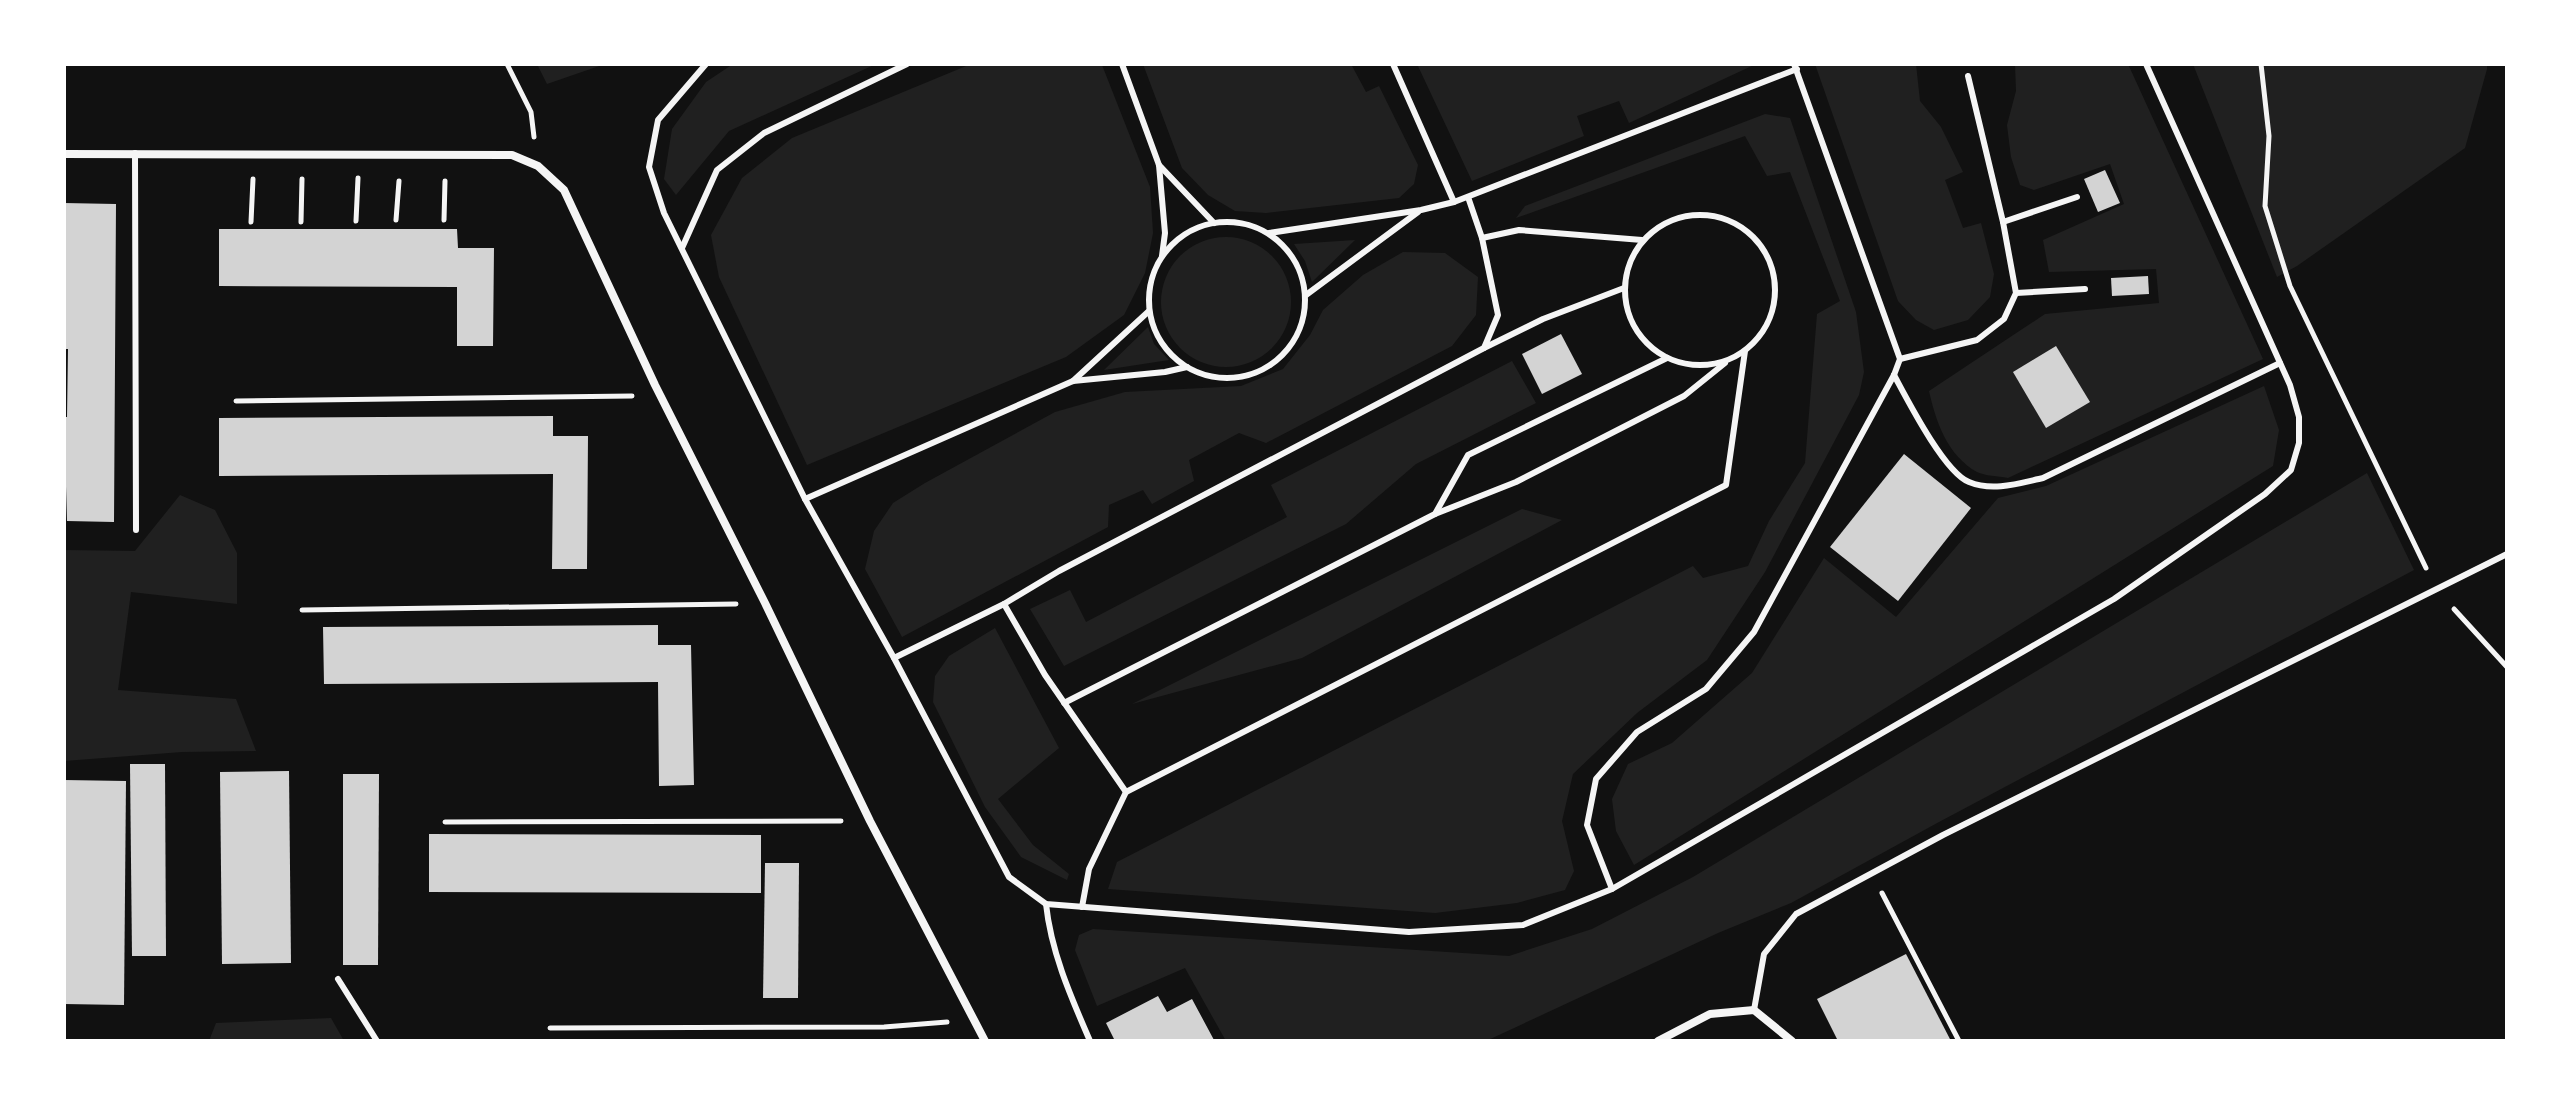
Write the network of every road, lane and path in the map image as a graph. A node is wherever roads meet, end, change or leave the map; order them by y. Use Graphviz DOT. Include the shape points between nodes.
graph roads {
  1 [pos="507,64"];
  2 [pos="706,64"];
  3 [pos="907,64"];
  4 [pos="1122,64"];
  5 [pos="1393,64"];
  6 [pos="2146,64"];
  7 [pos="2261,64"];
  8 [pos="1795,67"];
  9 [pos="1968,76"];
  10 [pos="135,153"];
  11 [pos="64,154"];
  12 [pos="254,154"];
  13 [pos="303,154"];
  14 [pos="359,154"];
  15 [pos="401,154"];
  16 [pos="446,154"];
  17 [pos="1159,165"];
  18 [pos="538,166"];
  19 [pos="1468,197"];
  20 [pos="2077,197"];
  21 [pos="1454,202"];
  22 [pos="1421,210"];
  23 [pos="396,220"];
  24 [pos="444,220"];
  25 [pos="356,221"];
  26 [pos="251,222"];
  27 [pos="301,222"];
  28 [pos="2003,222"];
  29 [pos="1214,223"];
  30 [pos="1269,233"];
  31 [pos="1482,238"];
  32 [pos="1642,240"];
  33 [pos="682,248"];
  34 [pos="1162,256"];
  35 [pos="1624,288"];
  36 [pos="2085,289"];
  37 [pos="2016,293"];
  38 [pos="1306,295"];
  39 [pos="1149,311"];
  40 [pos="1484,348"];
  41 [pos="1745,351"];
  42 [pos="1667,358"];
  43 [pos="1900,359"];
  44 [pos="1727,361"];
  45 [pos="2280,363"];
  46 [pos="1187,367"];
  47 [pos="1894,375"];
  48 [pos="1073,381"];
  49 [pos="655,385"];
  50 [pos="236,401"];
  51 [pos="805,499"];
  52 [pos="1435,514"];
  53 [pos="136,530"];
  54 [pos="2507,554"];
  55 [pos="2437,590"];
  56 [pos="765,603"];
  57 [pos="1004,604"];
  58 [pos="302,610"];
  59 [pos="894,658"];
  60 [pos="2507,667"];
  61 [pos="1064,703"];
  62 [pos="1126,792"];
  63 [pos="870,821"];
  64 [pos="445,822"];
  65 [pos="1872,872"];
  66 [pos="1612,889"];
  67 [pos="1046,904"];
  68 [pos="1082,907"];
  69 [pos="338,979"];
  70 [pos="1754,1010"];
  71 [pos="975,1020"];
  72 [pos="550,1028"];
  73 [pos="377,1041"];
  74 [pos="985,1041"];
  75 [pos="1090,1041"];
  76 [pos="1658,1041"];
  77 [pos="1792,1041"];
  78 [pos="1959,1041"];
  1 -- 18 [label="path" via="531,112"];
  2 -- 33 [label="lane" via="658,120 649,167"];
  3 -- 33 [label="lane" via="764,133 717,170"];
  4 -- 17 [label="lane"];
  5 -- 21 [label="lane"];
  6 -- 45 [label="lane"];
  7 -- 55 [label="path" via="2269,136 2265,206 2290,286"];
  8 -- 19 [label="lane"];
  8 -- 43 [label="lane"];
  9 -- 28 [label="lane"];
  10 -- 11 [label="street"];
  10 -- 12 [label="street"];
  10 -- 53 [label="lane"];
  12 -- 13 [label="street"];
  12 -- 26 [label="path"];
  13 -- 14 [label="street"];
  13 -- 27 [label="path"];
  14 -- 15 [label="street"];
  14 -- 25 [label="path"];
  15 -- 16 [label="street"];
  15 -- 23 [label="path"];
  16 -- 18 [label="street" via="512,155"];
  16 -- 24 [label="path"];
  17 -- 29 [label="lane"];
  17 -- 34 [label="lane"];
  18 -- 49 [label="street" via="564,190"];
  19 -- 21 [label="lane"];
  19 -- 31 [label="lane"];
  20 -- 28 [label="lane"];
  21 -- 22 [label="lane"];
  22 -- 30 [label="lane"];
  22 -- 38 [label="lane"];
  28 -- 37 [label="lane"];
  29 -- 30 [label="lane" via="1233,222"];
  29 -- 34 [label="lane" via="1194,229"];
  30 -- 38 [label="lane" via="1301,270"];
  31 -- 32 [label="lane" via="1519,230"];
  31 -- 40 [label="lane" via="1498,315"];
  32 -- 35 [label="lane" via="1629,263"];
  32 -- 41 [label="lane" via="1662,224 1686,215 1713,215 1737,223 1757,239 1776,285 1774,310 1762,334"];
  33 -- 51 [label="lane"];
  34 -- 39 [label="lane" via="1153,273"];
  35 -- 40 [label="lane"];
  35 -- 42 [label="lane" via="1635,329"];
  36 -- 37 [label="lane"];
  37 -- 43 [label="lane" via="2004,319 1977,340"];
  38 -- 46 [label="lane" via="1295,342 1258,373 1210,377"];
  39 -- 46 [label="lane" via="1169,353"];
  39 -- 48 [label="lane"];
  40 -- 57 [label="lane"];
  41 -- 44 [label="lane"];
  41 -- 62 [label="lane" via="1726,485"];
  42 -- 44 [label="lane" via="1687,365"];
  42 -- 52 [label="lane" via="1468,455"];
  43 -- 47 [label="lane"];
  44 -- 52 [label="lane" via="1684,396 1516,482"];
  45 -- 47 [label="lane" via="2043,478 2004,487 1967,482 1944,459"];
  45 -- 66 [label="lane" via="2299,417 2299,443 2291,470 2265,494 2114,599"];
  46 -- 48 [label="lane"];
  47 -- 66 [label="lane" via="1754,632 1706,689 1637,732 1596,779 1587,825"];
  48 -- 51 [label="lane"];
  49 -- 50 [label="path" via="632,397"];
  49 -- 56 [label="street"];
  51 -- 59 [label="lane"];
  52 -- 61 [label="lane"];
  54 -- 55 [label="lane"];
  55 -- 60 [label="path"];
  55 -- 65 [label="lane"];
  56 -- 58 [label="path"];
  56 -- 63 [label="street"];
  57 -- 59 [label="lane"];
  57 -- 61 [label="lane"];
  59 -- 67 [label="lane" via="1009,877"];
  61 -- 62 [label="lane"];
  62 -- 68 [label="lane" via="1089,869"];
  63 -- 64 [label="path"];
  63 -- 71 [label="street"];
  65 -- 70 [label="lane" via="1796,914 1769,945"];
  65 -- 78 [label="path"];
  66 -- 68 [label="lane" via="1523,925 1409,932"];
  67 -- 68 [label="lane"];
  67 -- 75 [label="lane" via="1049,929"];
  69 -- 73 [label="lane"];
  70 -- 76 [label="street" via="1710,1014"];
  70 -- 77 [label="street"];
  71 -- 72 [label="path" via="884,1027"];
  71 -- 74 [label="street"];
}
